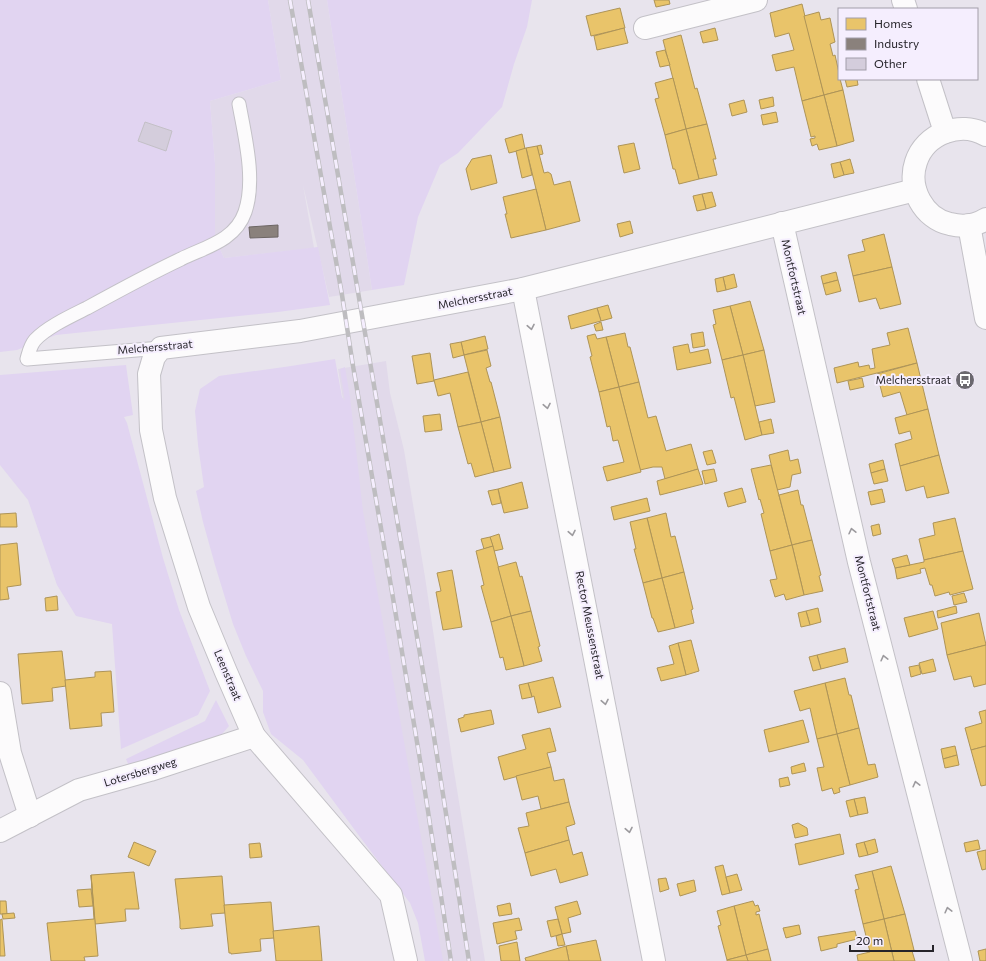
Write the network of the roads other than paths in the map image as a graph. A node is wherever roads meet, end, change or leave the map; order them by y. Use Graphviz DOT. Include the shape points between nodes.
graph roads {
  1 [pos="756,0"];
  2 [pos="646,28"];
  3 [pos="928,80"];
  4 [pos="239,104"];
  5 [pos="945,132"];
  6 [pos="986,135"];
  7 [pos="915,190"];
  8 [pos="978,222"];
  9 [pos="782,223"];
  10 [pos="523,289"];
  11 [pos="986,318"];
  12 [pos="161,348"];
  13 [pos="0,693"];
  14 [pos="254,736"];
  15 [pos="30,816"];
  16 [pos="0,832"];
  17 [pos="406,961"];
  18 [pos="654,961"];
  19 [pos="961,961"];
  1 -- 2 [label="street"];
  3 -- 5 [label="street"];
  4 -- 12 [label="lane, Melchersstraat" via="249,175 246,206 239,224 219,242 135,282 42,334 30,348 27,359"];
  5 -- 6 [label="street" via="972,129"];
  5 -- 7 [label="street" via="932,138 922,149 913,176"];
  7 -- 8 [label="street" via="926,211 946,224 958,226"];
  7 -- 9 [label="street, Melchersstraat"];
  8 -- 11 [label="street"];
  9 -- 10 [label="street, Melchersstraat"];
  19 -- 9 [label="street, Montfortstraat, one-way" via="859,562"];
  10 -- 12 [label="street, Melchersstraat" via="300,331"];
  10 -- 18 [label="street, Rector Meussenstraat, one-way"];
  12 -- 14 [label="street, Leenstraat" via="154,357 149,374 151,430 165,498 200,607"];
  13 -- 15 [label="street" via="10,753"];
  14 -- 15 [label="street, Lotersbergweg" via="79,790"];
  14 -- 17 [label="street, Leenstraat" via="391,895"];
  15 -- 16 [label="street, Lotersbergweg"];
}
